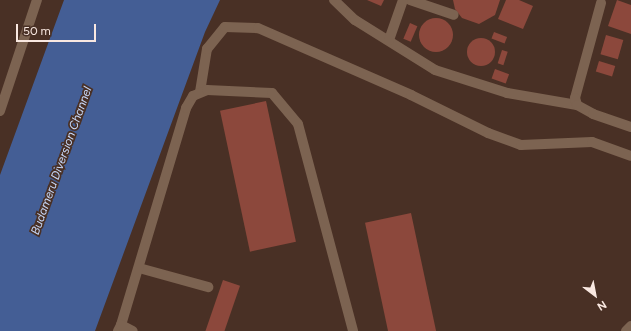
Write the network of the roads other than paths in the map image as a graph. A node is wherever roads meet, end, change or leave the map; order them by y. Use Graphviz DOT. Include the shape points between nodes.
graph roads {
  1 [pos="37,0"];
  2 [pos="334,0"];
  3 [pos="403,0"];
  4 [pos="410,0"];
  5 [pos="602,3"];
  6 [pos="454,15"];
  7 [pos="388,40"];
  8 [pos="200,92"];
  9 [pos="577,105"];
  10 [pos="0,111"];
  11 [pos="631,127"];
  12 [pos="631,156"];
  13 [pos="139,268"];
  14 [pos="208,287"];
  15 [pos="631,326"];
  16 [pos="119,328"];
  17 [pos="133,331"];
  18 [pos="352,331"];
  19 [pos="626,331"];
  1 -- 10 [label="lane"];
  2 -- 7 [label="lane" via="355,20"];
  3 -- 7 [label="lane"];
  4 -- 6 [label="lane"];
  5 -- 9 [label="lane" via="575,98"];
  7 -- 9 [label="lane" via="435,70 507,93"];
  8 -- 12 [label="lane" via="207,49 225,27 258,28 411,95 488,133 521,145 592,142"];
  8 -- 13 [label="lane" via="189,101 186,108"];
  8 -- 18 [label="lane" via="272,92 298,124"];
  9 -- 11 [label="lane" via="593,114"];
  13 -- 14 [label="lane"];
  13 -- 16 [label="lane"];
  15 -- 19 [label="lane"];
  16 -- 17 [label="lane"];
}
